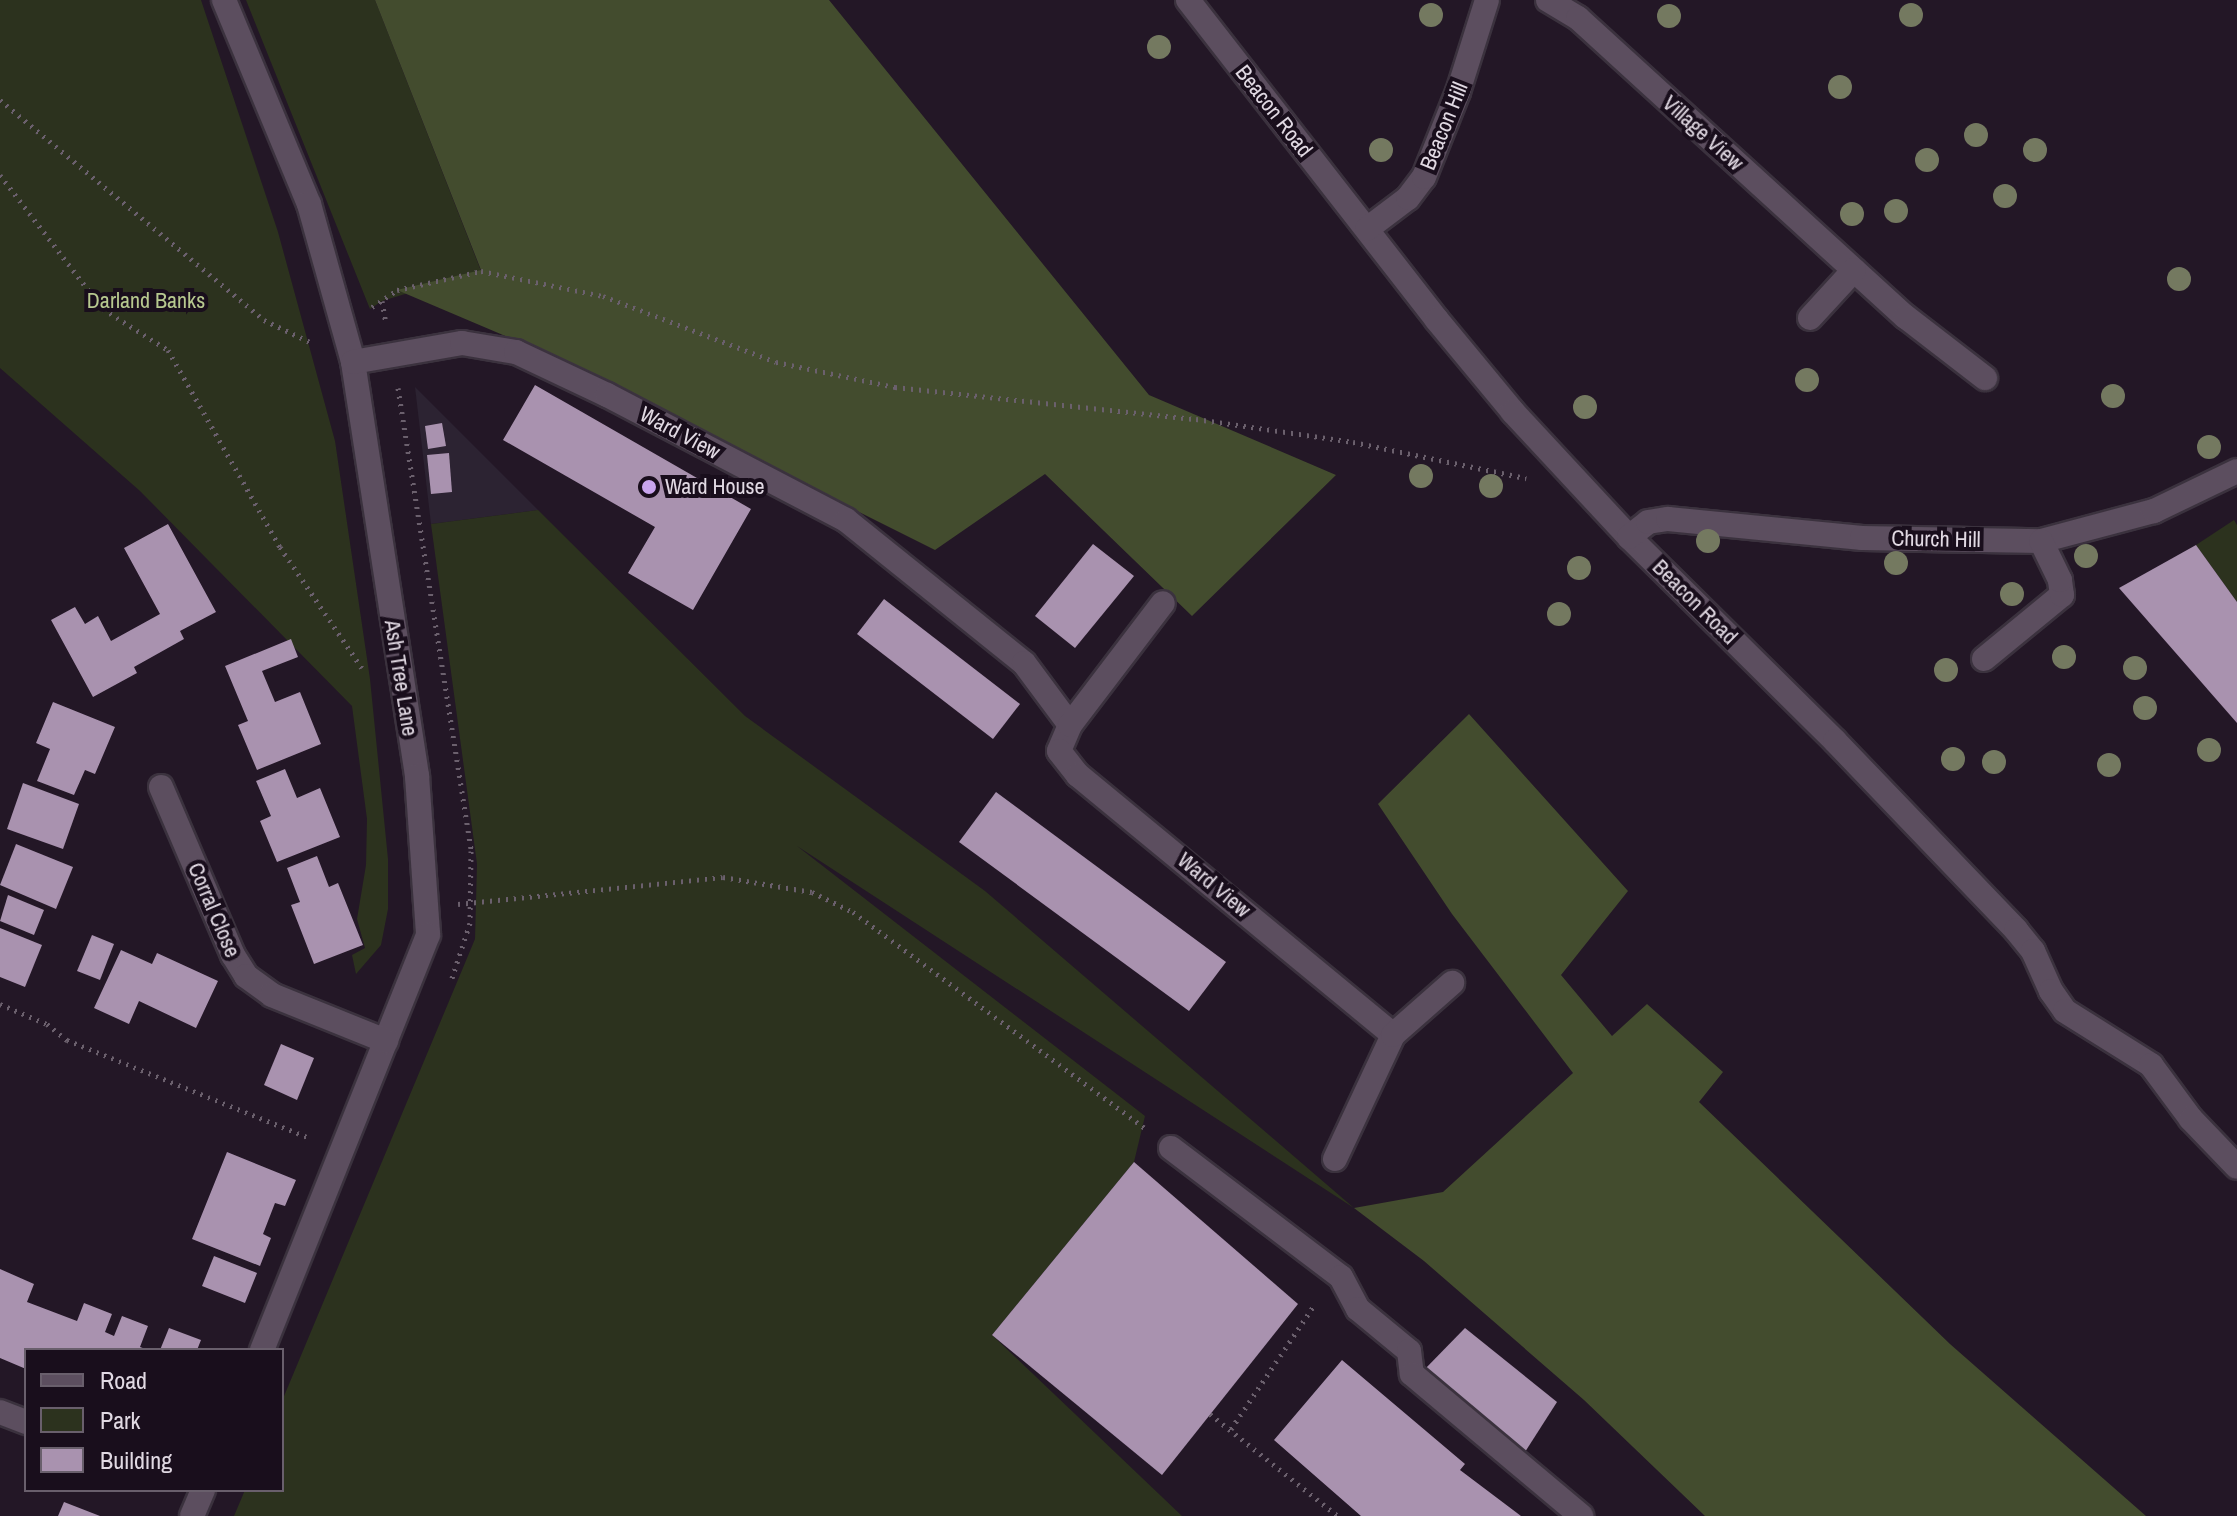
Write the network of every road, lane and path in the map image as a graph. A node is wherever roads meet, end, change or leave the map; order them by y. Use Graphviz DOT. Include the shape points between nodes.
graph roads {
  1 [pos="224,0"];
  2 [pos="1188,0"];
  3 [pos="1487,0"];
  4 [pos="1548,0"];
  5 [pos="0,100"];
  6 [pos="0,175"];
  7 [pos="1367,229"];
  8 [pos="1854,270"];
  9 [pos="1810,318"];
  10 [pos="264,320"];
  11 [pos="353,362"];
  12 [pos="1985,378"];
  13 [pos="2237,471"];
  14 [pos="1584,490"];
  15 [pos="1629,537"];
  16 [pos="2041,541"];
  17 [pos="1163,603"];
  18 [pos="1984,659"];
  19 [pos="370,679"];
  20 [pos="1070,725"];
  21 [pos="161,787"];
  22 [pos="426,904"];
  23 [pos="1452,983"];
  24 [pos="0,1004"];
  25 [pos="1393,1035"];
  26 [pos="386,1041"];
  27 [pos="1171,1148"];
  28 [pos="344,1151"];
  29 [pos="1335,1159"];
  30 [pos="2237,1167"];
  31 [pos="1335,1273"];
  32 [pos="263,1348"];
  33 [pos="0,1412"];
  34 [pos="1210,1414"];
  35 [pos="24,1421"];
  36 [pos="1231,1429"];
  37 [pos="1338,1516"];
  38 [pos="1581,1516"];
  1 -- 11 [label="street, Ash Tree Lane" via="309,204"];
  2 -- 7 [label="street, Beacon Road"];
  3 -- 7 [label="street, Beacon Hill" via="1424,177 1408,198"];
  4 -- 8 [label="street, Village View" via="1578,18"];
  5 -- 10 [label="path"];
  6 -- 19 [label="path" via="103,309 168,350 280,547"];
  7 -- 14 [label="street, Beacon Road" via="1502,399"];
  8 -- 9 [label="street"];
  8 -- 12 [label="street, Village View"];
  11 -- 14 [label="path" via="370,309 397,290 481,271 603,296 776,362 895,387 1196,419 1353,442"];
  11 -- 20 [label="street, Ward View" via="433,346 489,345 531,357 595,389 846,520 1024,663"];
  11 -- 22 [label="street, Ash Tree Lane" via="417,776"];
  13 -- 16 [label="street, Church Hill" via="2154,511"];
  14 -- 15 [label="street, Beacon Road"];
  15 -- 16 [label="street, Church Hill" via="1654,519 1668,519 1862,538"];
  15 -- 30 [label="street, Beacon Road" via="2016,930 2065,1011 2151,1065 2191,1119"];
  16 -- 18 [label="street" via="2062,595"];
  17 -- 20 [label="street"];
  20 -- 25 [label="street, Ward View" via="1059,751 1078,775"];
  21 -- 26 [label="street, Corral Close" via="246,976 272,995"];
  22 -- 26 [label="street, Ash Tree Lane" via="428,935"];
  22 -- 27 [label="path" via="476,905 723,877 812,892 853,912"];
  23 -- 25 [label="street"];
  24 -- 28 [label="path" via="47,1024 67,1040"];
  25 -- 29 [label="street"];
  26 -- 28 [label="street, Ash Tree Lane"];
  27 -- 31 [label="street"];
  28 -- 32 [label="street, Ash Tree Lane"];
  31 -- 36 [label="path"];
  31 -- 38 [label="street" via="1358,1309 1409,1351 1412,1374"];
  33 -- 35 [label="street"];
  34 -- 36 [label="path"];
  36 -- 37 [label="path"];
}
